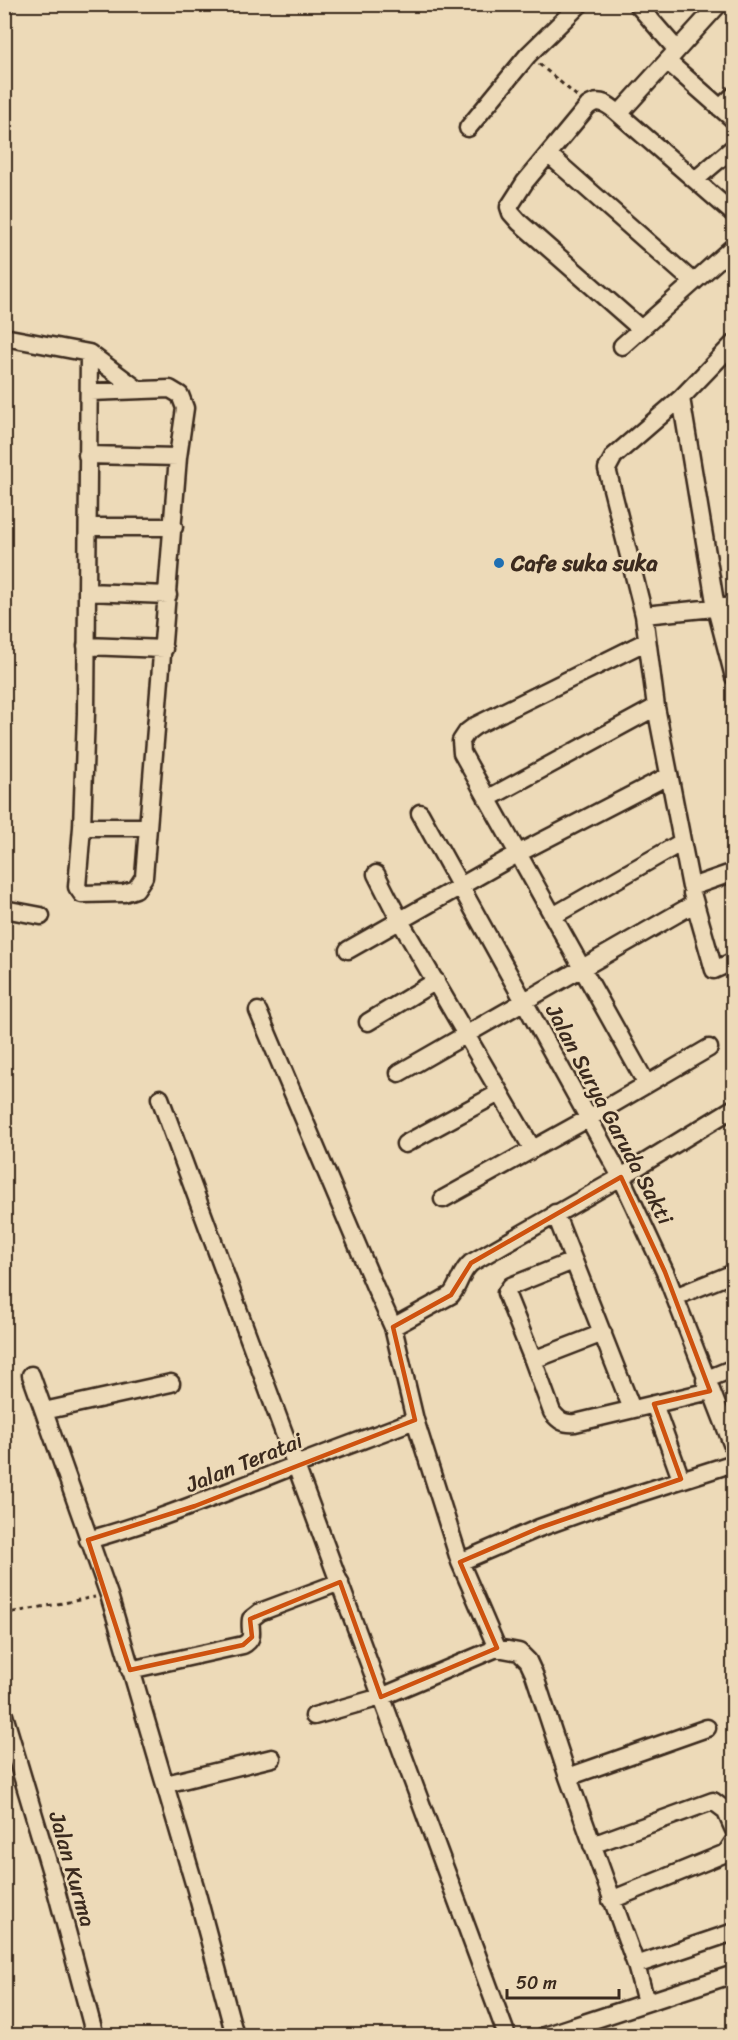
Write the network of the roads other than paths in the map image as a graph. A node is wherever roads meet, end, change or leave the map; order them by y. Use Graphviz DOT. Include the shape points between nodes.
graph roads {
  1 [pos="580,4"];
  2 [pos="637,4"];
  3 [pos="719,4"];
  4 [pos="672,55"];
  5 [pos="734,95"];
  6 [pos="720,108"];
  7 [pos="619,114"];
  8 [pos="734,120"];
  9 [pos="468,128"];
  10 [pos="734,147"];
  11 [pos="548,154"];
  12 [pos="695,180"];
  13 [pos="734,214"];
  14 [pos="734,246"];
  15 [pos="693,282"];
  16 [pos="640,329"];
  17 [pos="4,336"];
  18 [pos="734,343"];
  19 [pos="622,346"];
  20 [pos="89,353"];
  21 [pos="137,389"];
  22 [pos="90,392"];
  23 [pos="681,398"];
  24 [pos="87,455"];
  25 [pos="178,457"];
  26 [pos="88,527"];
  27 [pos="174,527"];
  28 [pos="87,592"];
  29 [pos="168,595"];
  30 [pos="734,606"];
  31 [pos="716,608"];
  32 [pos="645,615"];
  33 [pos="646,641"];
  34 [pos="86,646"];
  35 [pos="164,649"];
  36 [pos="734,677"];
  37 [pos="656,707"];
  38 [pos="668,776"];
  39 [pos="487,799"];
  40 [pos="420,813"];
  41 [pos="82,827"];
  42 [pos="148,827"];
  43 [pos="682,842"];
  44 [pos="519,852"];
  45 [pos="734,872"];
  46 [pos="376,874"];
  47 [pos="691,887"];
  48 [pos="460,888"];
  49 [pos="694,904"];
  50 [pos="4,909"];
  51 [pos="41,916"];
  52 [pos="553,916"];
  53 [pos="400,921"];
  54 [pos="348,950"];
  55 [pos="734,961"];
  56 [pos="582,968"];
  57 [pos="436,981"];
  58 [pos="525,1000"];
  59 [pos="258,1011"];
  60 [pos="368,1022"];
  61 [pos="468,1034"];
  62 [pos="709,1048"];
  63 [pos="399,1073"];
  64 [pos="646,1083"];
  65 [pos="499,1093"];
  66 [pos="160,1098"];
  67 [pos="734,1108"];
  68 [pos="589,1118"];
  69 [pos="405,1144"];
  70 [pos="532,1148"];
  71 [pos="621,1177"];
  72 [pos="443,1199"];
  73 [pos="555,1214"];
  74 [pos="573,1261"];
  75 [pos="734,1273"];
  76 [pos="675,1297"];
  77 [pos="393,1327"];
  78 [pos="603,1333"];
  79 [pos="533,1360"];
  80 [pos="734,1368"];
  81 [pos="31,1375"];
  82 [pos="171,1383"];
  83 [pos="708,1385"];
  84 [pos="654,1404"];
  85 [pos="632,1409"];
  86 [pos="44,1411"];
  87 [pos="415,1420"];
  88 [pos="731,1440"];
  89 [pos="734,1463"];
  90 [pos="298,1464"];
  91 [pos="681,1479"];
  92 [pos="88,1540"];
  93 [pos="460,1562"];
  94 [pos="340,1582"];
  95 [pos="497,1648"];
  96 [pos="130,1670"];
  97 [pos="381,1696"];
  98 [pos="4,1714"];
  99 [pos="314,1716"];
  100 [pos="707,1728"];
  101 [pos="272,1758"];
  102 [pos="568,1777"];
  103 [pos="166,1784"];
  104 [pos="734,1830"];
  105 [pos="734,1841"];
  106 [pos="592,1845"];
  107 [pos="611,1900"];
  108 [pos="734,1932"];
  109 [pos="636,1965"];
  110 [pos="734,1974"];
  111 [pos="646,2002"];
  112 [pos="577,2030"];
  113 [pos="95,2036"];
  114 [pos="235,2036"];
  115 [pos="507,2036"];
  116 [pos="544,2036"];
  1 -- 9 [label="street" via="528,55"];
  2 -- 4 [label="street"];
  3 -- 4 [label="street"];
  4 -- 6 [label="street"];
  4 -- 7 [label="street"];
  5 -- 6 [label="street"];
  6 -- 8 [label="street"];
  7 -- 11 [label="street" via="596,101"];
  7 -- 12 [label="street"];
  10 -- 12 [label="street"];
  11 -- 15 [label="street"];
  11 -- 16 [label="street" via="514,196 510,211"];
  12 -- 13 [label="street"];
  14 -- 15 [label="street"];
  15 -- 16 [label="street"];
  16 -- 19 [label="street"];
  17 -- 20 [label="street"];
  18 -- 23 [label="street"];
  20 -- 21 [label="street"];
  20 -- 22 [label="street"];
  21 -- 22 [label="street"];
  21 -- 25 [label="street" via="170,389 180,395 185,408"];
  22 -- 24 [label="street"];
  23 -- 31 [label="street"];
  23 -- 32 [label="street" via="608,465"];
  24 -- 25 [label="street"];
  24 -- 26 [label="street"];
  25 -- 27 [label="street"];
  26 -- 27 [label="street"];
  26 -- 28 [label="street"];
  27 -- 29 [label="street"];
  28 -- 29 [label="street"];
  28 -- 34 [label="street"];
  29 -- 35 [label="street"];
  30 -- 31 [label="street"];
  31 -- 32 [label="street"];
  31 -- 36 [label="street"];
  32 -- 33 [label="street"];
  33 -- 37 [label="street"];
  33 -- 39 [label="street" via="467,732 461,741 462,753"];
  34 -- 35 [label="street"];
  34 -- 41 [label="street"];
  35 -- 42 [label="street"];
  37 -- 38 [label="street"];
  37 -- 39 [label="street"];
  38 -- 43 [label="street"];
  38 -- 44 [label="street"];
  39 -- 44 [label="street"];
  40 -- 48 [label="street, Jalan Surya Garuda Sakti"];
  41 -- 42 [label="street"];
  41 -- 42 [label="street" via="77,887 82,894 124,893 139,886 144,877"];
  43 -- 47 [label="street"];
  43 -- 52 [label="street"];
  44 -- 48 [label="street"];
  44 -- 52 [label="street"];
  45 -- 47 [label="street"];
  46 -- 53 [label="street"];
  47 -- 49 [label="street"];
  48 -- 53 [label="street"];
  48 -- 58 [label="street, Jalan Surya Garuda Sakti"];
  49 -- 55 [label="street" via="714,970"];
  49 -- 56 [label="street"];
  50 -- 51 [label="street"];
  52 -- 56 [label="street"];
  53 -- 54 [label="street"];
  53 -- 57 [label="street"];
  56 -- 58 [label="street"];
  56 -- 64 [label="street"];
  57 -- 60 [label="street"];
  57 -- 61 [label="street"];
  58 -- 61 [label="street"];
  58 -- 68 [label="street, Jalan Surya Garuda Sakti"];
  59 -- 77 [label="street"];
  61 -- 63 [label="street"];
  61 -- 65 [label="street"];
  62 -- 64 [label="street"];
  64 -- 68 [label="street"];
  65 -- 69 [label="street"];
  65 -- 70 [label="street"];
  66 -- 90 [label="street"];
  67 -- 71 [label="street"];
  68 -- 70 [label="street"];
  68 -- 71 [label="street, Jalan Surya Garuda Sakti"];
  70 -- 72 [label="street"];
  71 -- 73 [label="street"];
  71 -- 76 [label="street, Jalan Surya Garuda Sakti"];
  73 -- 74 [label="street"];
  73 -- 77 [label="street" via="464,1269 457,1288 446,1299"];
  74 -- 78 [label="street"];
  74 -- 79 [label="street" via="506,1291"];
  75 -- 76 [label="street"];
  76 -- 83 [label="street, Jalan Surya Garuda Sakti"];
  77 -- 87 [label="street"];
  78 -- 79 [label="street"];
  78 -- 85 [label="street"];
  79 -- 85 [label="street" via="552,1412 562,1422 575,1423"];
  80 -- 83 [label="street"];
  81 -- 86 [label="street"];
  82 -- 86 [label="street"];
  83 -- 84 [label="street"];
  83 -- 88 [label="street, Jalan Surya Garuda Sakti"];
  84 -- 85 [label="street"];
  84 -- 91 [label="street"];
  86 -- 92 [label="street"];
  87 -- 90 [label="street, Jalan Teratai"];
  87 -- 93 [label="street"];
  89 -- 91 [label="street"];
  90 -- 92 [label="street, Jalan Teratai" via="195,1506"];
  90 -- 94 [label="street"];
  91 -- 93 [label="street" via="539,1528"];
  92 -- 96 [label="street" via="109,1595"];
  93 -- 95 [label="street"];
  94 -- 96 [label="street" via="260,1612 251,1619 252,1637 243,1646"];
  94 -- 97 [label="street"];
  95 -- 97 [label="street"];
  95 -- 102 [label="street" via="519,1652 528,1661"];
  96 -- 103 [label="street"];
  97 -- 99 [label="street"];
  97 -- 115 [label="street"];
  98 -- 113 [label="street, Jalan Kurma"];
  100 -- 102 [label="street"];
  101 -- 103 [label="street"];
  102 -- 106 [label="street"];
  103 -- 114 [label="street"];
  104 -- 106 [label="street" via="725,1810 712,1801"];
  105 -- 107 [label="street" via="726,1853"];
  106 -- 107 [label="street"];
  107 -- 109 [label="street"];
  108 -- 109 [label="street"];
  109 -- 111 [label="street"];
  110 -- 111 [label="street"];
  111 -- 112 [label="street"];
  112 -- 116 [label="street"];
}
